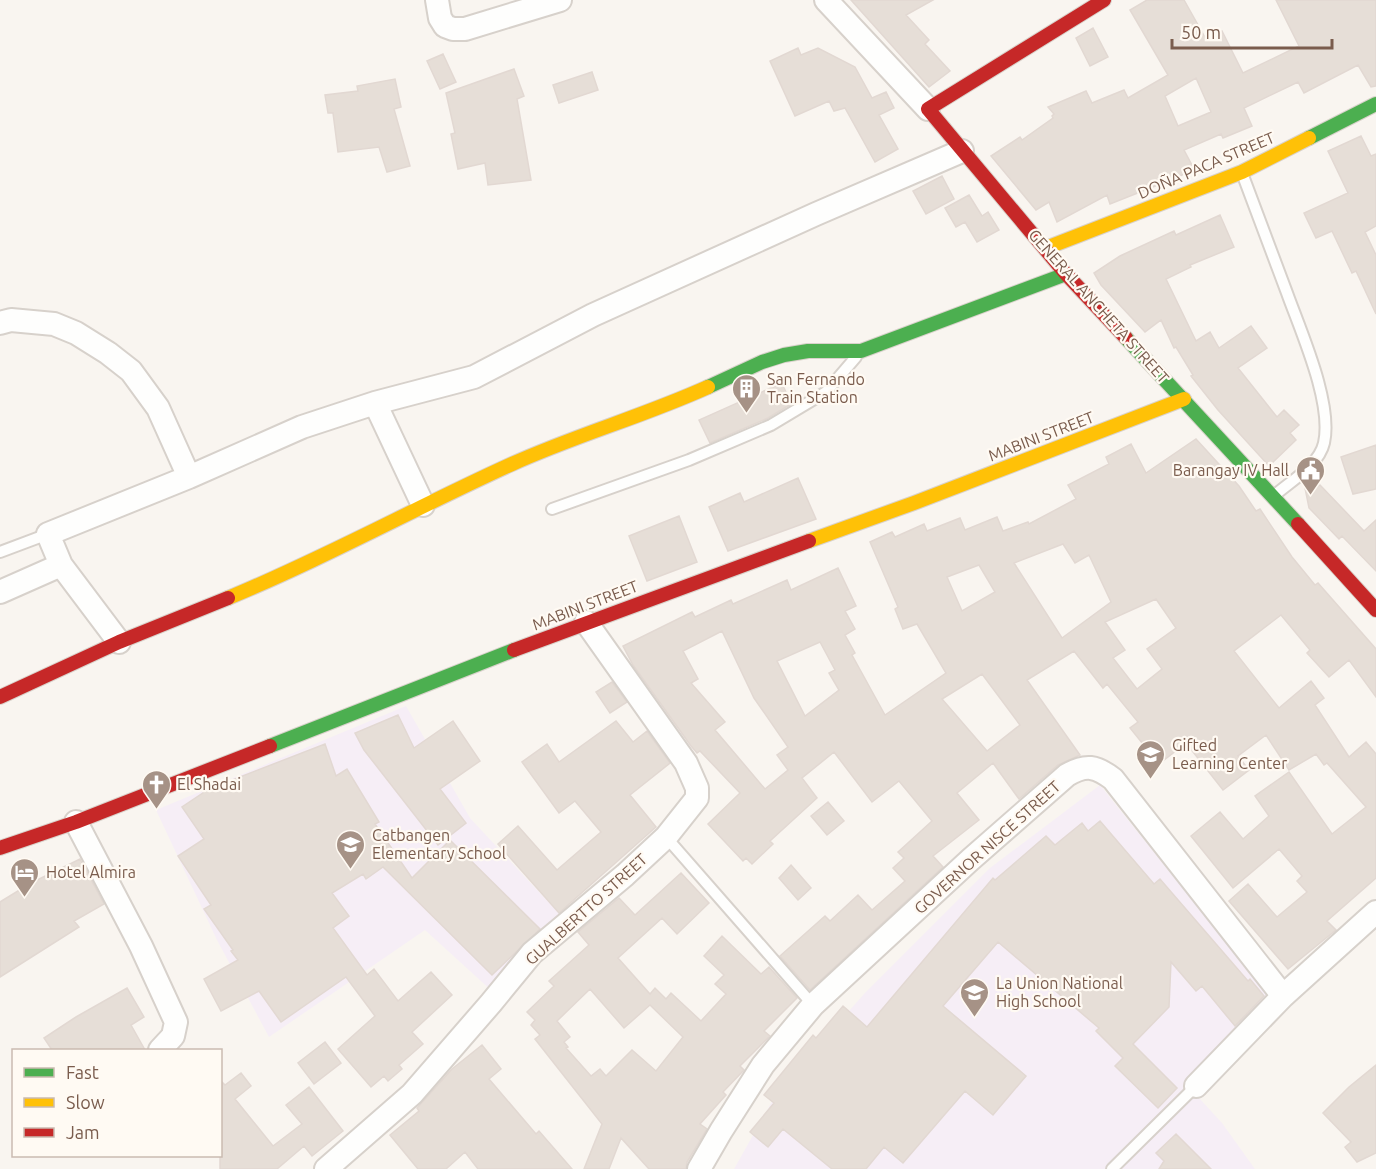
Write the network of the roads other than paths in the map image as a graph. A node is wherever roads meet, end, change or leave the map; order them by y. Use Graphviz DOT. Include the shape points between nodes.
graph roads {
  1 [pos="437,0"];
  2 [pos="560,0"];
  3 [pos="826,0"];
  4 [pos="1104,0"];
  5 [pos="1376,104"];
  6 [pos="927,109"];
  7 [pos="962,151"];
  8 [pos="1242,172"];
  9 [pos="1046,248"];
  10 [pos="1066,274"];
  11 [pos="0,322"];
  12 [pos="861,351"];
  13 [pos="1184,399"];
  14 [pos="375,403"];
  15 [pos="189,477"];
  16 [pos="1272,497"];
  17 [pos="423,505"];
  18 [pos="552,509"];
  19 [pos="48,534"];
  20 [pos="0,552"];
  21 [pos="61,565"];
  22 [pos="0,592"];
  23 [pos="1376,610"];
  24 [pos="586,622"];
  25 [pos="119,642"];
  26 [pos="0,696"];
  27 [pos="76,822"];
  28 [pos="666,837"];
  29 [pos="0,848"];
  30 [pos="1376,912"];
  31 [pos="1283,996"];
  32 [pos="813,1005"];
  33 [pos="161,1049"];
  34 [pos="1196,1086"];
  35 [pos="326,1169"];
  36 [pos="699,1169"];
  37 [pos="1112,1169"];
  1 -- 2 [label="street" via="445,26 465,29"];
  3 -- 6 [label="street, GENERAL ANCHETA STREET"];
  4 -- 6 [label="street"];
  5 -- 8 [label="street, DOÑA PACA STREET"];
  6 -- 7 [label="street, GENERAL ANCHETA STREET"];
  7 -- 9 [label="street, GENERAL ANCHETA STREET"];
  7 -- 14 [label="street" via="593,315 474,377"];
  8 -- 9 [label="street, DOÑA PACA STREET"];
  8 -- 16 [label="lane" via="1310,356 1326,423 1318,458"];
  9 -- 10 [label="street, GENERAL ANCHETA STREET"];
  10 -- 12 [label="street"];
  10 -- 13 [label="street, GENERAL ANCHETA STREET"];
  11 -- 15 [label="street" via="54,324 76,333 131,371 158,408"];
  12 -- 17 [label="street" via="808,351 762,362 514,463"];
  12 -- 18 [label="lane" via="826,392 771,425 689,460"];
  13 -- 16 [label="street, GENERAL ANCHETA STREET"];
  13 -- 24 [label="street, MABINI STREET"];
  14 -- 15 [label="street" via="302,427"];
  14 -- 17 [label="street"];
  15 -- 19 [label="street"];
  16 -- 23 [label="street, GENERAL ANCHETA STREET"];
  17 -- 25 [label="street" via="281,576"];
  19 -- 20 [label="lane"];
  19 -- 21 [label="street"];
  21 -- 22 [label="street"];
  21 -- 25 [label="street"];
  24 -- 27 [label="street, MABINI STREET"];
  24 -- 28 [label="street, GUALBERTTO STREET" via="693,775 698,788 697,798"];
  25 -- 26 [label="street"];
  27 -- 29 [label="street, MABINI STREET"];
  27 -- 33 [label="street" via="177,1022 173,1036"];
  28 -- 32 [label="lane"];
  28 -- 35 [label="street, GUALBERTTO STREET" via="532,953 412,1094"];
  30 -- 31 [label="street"];
  31 -- 32 [label="street, GOVERNOR NISCE STREET" via="1129,797 1102,770 1089,767 1068,775"];
  31 -- 34 [label="street"];
  32 -- 36 [label="street, GOVERNOR NISCE STREET" via="762,1065"];
  34 -- 37 [label="lane"];
}
